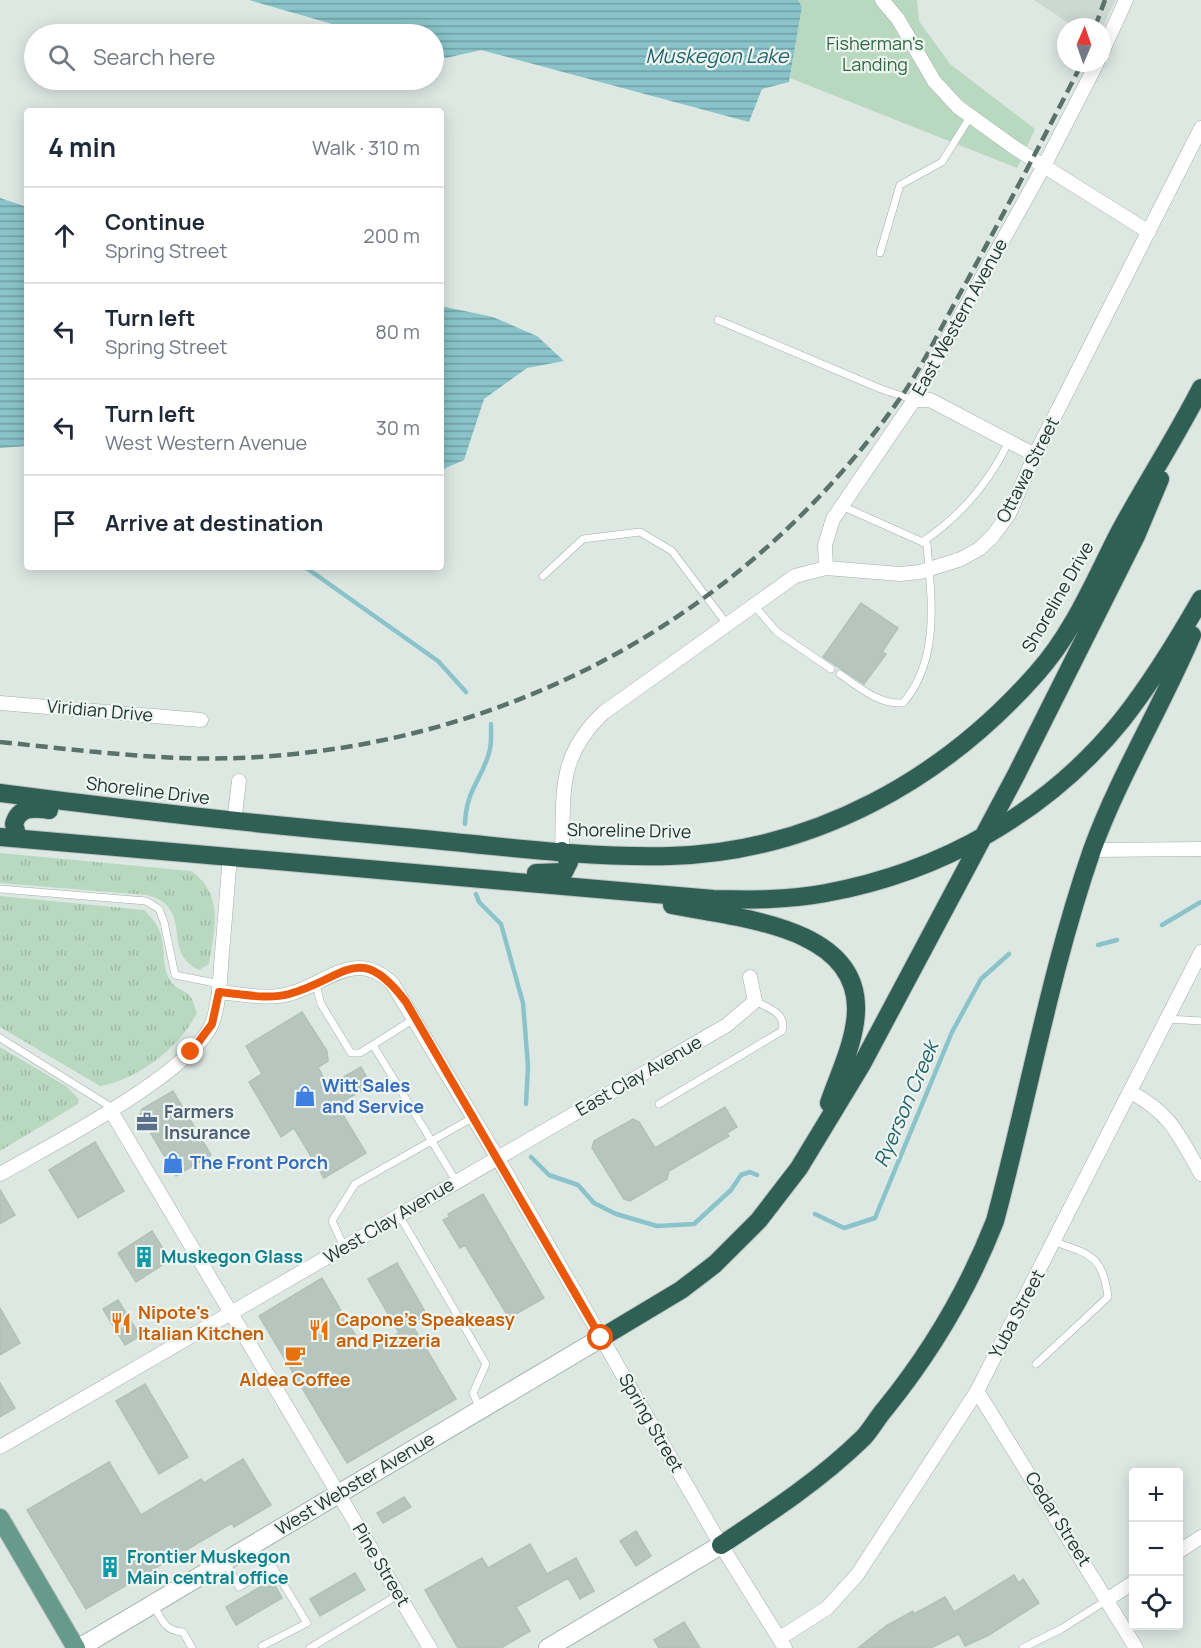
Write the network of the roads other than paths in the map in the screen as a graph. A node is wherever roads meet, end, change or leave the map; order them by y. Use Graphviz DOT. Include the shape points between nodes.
graph roads {
  1 [pos="882,0"];
  2 [pos="1126,0"];
  3 [pos="1111,32"];
  4 [pos="1092,72"];
  5 [pos="970,117"];
  6 [pos="1201,128"];
  7 [pos="1039,163"];
  8 [pos="1149,232"];
  9 [pos="880,253"];
  10 [pos="718,320"];
  11 [pos="1201,388"];
  12 [pos="914,400"];
  13 [pos="1177,435"];
  14 [pos="1009,441"];
  15 [pos="1035,455"];
  16 [pos="842,506"];
  17 [pos="922,542"];
  18 [pos="826,568"];
  19 [pos="929,570"];
  20 [pos="543,576"];
  21 [pos="1201,598"];
  22 [pos="753,604"];
  23 [pos="1201,613"];
  24 [pos="726,623"];
  25 [pos="831,669"];
  26 [pos="840,674"];
  27 [pos="0,703"];
  28 [pos="201,720"];
  29 [pos="239,781"];
  30 [pos="0,794"];
  31 [pos="234,822"];
  32 [pos="0,837"];
  33 [pos="18,838"];
  34 [pos="980,840"];
  35 [pos="1201,849"];
  36 [pos="1093,850"];
  37 [pos="562,851"];
  38 [pos="230,857"];
  39 [pos="322,865"];
  40 [pos="0,889"];
  41 [pos="618,892"];
  42 [pos="1201,952"];
  43 [pos="750,977"];
  44 [pos="315,982"];
  45 [pos="219,988"];
  46 [pos="755,1001"];
  47 [pos="415,1018"];
  48 [pos="1168,1019"];
  49 [pos="1201,1020"];
  50 [pos="0,1038"];
  51 [pos="374,1045"];
  52 [pos="1131,1092"];
  53 [pos="659,1104"];
  54 [pos="113,1110"];
  55 [pos="474,1117"];
  56 [pos="818,1135"];
  57 [pos="432,1139"];
  58 [pos="497,1157"];
  59 [pos="0,1174"];
  60 [pos="1201,1174"];
  61 [pos="456,1181"];
  62 [pos="399,1215"];
  63 [pos="1055,1242"];
  64 [pos="344,1247"];
  65 [pos="232,1313"];
  66 [pos="601,1338"];
  67 [pos="1036,1364"];
  68 [pos="977,1391"];
  69 [pos="481,1410"];
  70 [pos="0,1447"];
  71 [pos="338,1494"];
  72 [pos="0,1518"];
  73 [pos="1201,1537"];
  74 [pos="721,1545"];
  75 [pos="1183,1549"];
  76 [pos="225,1561"];
  77 [pos="1129,1585"];
  78 [pos="398,1595"];
  79 [pos="1108,1599"];
  80 [pos="153,1604"];
  81 [pos="783,1643"];
  82 [pos="262,1646"];
  83 [pos="77,1648"];
  84 [pos="192,1648"];
  85 [pos="310,1648"];
  86 [pos="430,1648"];
  87 [pos="548,1648"];
  88 [pos="1023,1648"];
  89 [pos="1136,1648"];
  1 -- 5 [label="street" via="898,19 934,81"];
  2 -- 3 [label="street"];
  4 -- 7 [label="street, East Western Avenue"];
  5 -- 7 [label="street"];
  5 -- 9 [label="lane" via="942,162 900,185"];
  6 -- 8 [label="street, Ottawa Street"];
  7 -- 8 [label="street"];
  7 -- 12 [label="street, East Western Avenue"];
  8 -- 15 [label="street, Ottawa Street"];
  10 -- 12 [label="lane"];
  11 -- 13 [label="highway"];
  12 -- 14 [label="street" via="930,400"];
  12 -- 16 [label="street, East Western Avenue"];
  13 -- 34 [label="highway" via="1136,536"];
  13 -- 37 [label="highway, Shoreline Drive" via="1041,669 991,721 897,792 853,814 766,842 706,854"];
  14 -- 15 [label="street"];
  14 -- 17 [label="lane" via="977,494 945,526"];
  15 -- 19 [label="street, Ottawa Street" via="1009,514 992,537 961,559"];
  16 -- 17 [label="lane"];
  16 -- 18 [label="street, East Western Avenue" via="833,519 825,545"];
  17 -- 19 [label="lane" via="927,544"];
  18 -- 19 [label="street, Ottawa Street" via="900,574"];
  18 -- 22 [label="street, Ottawa Street" via="795,576"];
  19 -- 26 [label="lane" via="931,637 926,664 910,695 903,703 890,704"];
  20 -- 24 [label="lane" via="583,539 640,532 672,551"];
  21 -- 34 [label="highway" via="1143,692 1090,755 1057,788"];
  22 -- 24 [label="street, Ottawa Street"];
  22 -- 25 [label="lane" via="777,632"];
  23 -- 36 [label="highway"];
  24 -- 37 [label="street, Ottawa Street" via="603,713 581,737 567,766"];
  27 -- 28 [label="street, Viridian Drive"];
  29 -- 31 [label="street"];
  30 -- 31 [label="highway, Shoreline Drive"];
  31 -- 33 [label="highway" via="130,820 27,809 16,817"];
  31 -- 37 [label="highway, Shoreline Drive"];
  32 -- 33 [label="highway"];
  33 -- 38 [label="highway"];
  34 -- 41 [label="highway" via="909,871 825,894 752,900"];
  34 -- 56 [label="highway" via="862,1064"];
  35 -- 36 [label="street"];
  36 -- 74 [label="highway" via="1062,949 995,1221 951,1317 865,1436 799,1494"];
  37 -- 39 [label="highway" via="568,868 557,874 378,860"];
  38 -- 39 [label="highway"];
  38 -- 45 [label="street"];
  39 -- 41 [label="highway"];
  40 -- 45 [label="lane" via="146,902 159,909 175,975"];
  41 -- 56 [label="highway" via="795,933 824,948 848,971 856,1014"];
  42 -- 48 [label="street, Yuba Street"];
  43 -- 46 [label="street"];
  44 -- 45 [label="street, Spring Street" via="276,996"];
  44 -- 47 [label="street, Spring Street" via="347,969 371,969 392,983"];
  44 -- 51 [label="lane" via="321,1004 351,1053"];
  45 -- 54 [label="street" via="212,1024 191,1052"];
  46 -- 53 [label="lane" via="777,1012 783,1019 782,1031"];
  46 -- 58 [label="street, East Clay Avenue" via="727,1025"];
  47 -- 51 [label="lane"];
  47 -- 55 [label="street, Spring Street"];
  48 -- 49 [label="lane"];
  48 -- 52 [label="street, Yuba Street"];
  50 -- 54 [label="lane"];
  51 -- 57 [label="lane"];
  52 -- 60 [label="street" via="1168,1119"];
  52 -- 63 [label="street, Yuba Street"];
  54 -- 59 [label="street"];
  54 -- 65 [label="street, Pine Street"];
  55 -- 57 [label="lane"];
  55 -- 58 [label="street, Spring Street"];
  56 -- 66 [label="highway" via="786,1184 738,1242 681,1290"];
  57 -- 61 [label="lane"];
  57 -- 64 [label="lane" via="355,1184 333,1221"];
  58 -- 61 [label="street, West Clay Avenue"];
  58 -- 66 [label="street, Spring Street"];
  61 -- 62 [label="street, West Clay Avenue"];
  62 -- 64 [label="street, West Clay Avenue"];
  62 -- 69 [label="lane" via="486,1364 473,1393"];
  63 -- 67 [label="lane" via="1091,1255 1105,1273 1108,1297"];
  63 -- 68 [label="street, Yuba Street"];
  64 -- 65 [label="street, West Clay Avenue"];
  65 -- 70 [label="street, West Clay Avenue"];
  65 -- 71 [label="street, Pine Street"];
  66 -- 69 [label="main road, West Webster Avenue"];
  66 -- 74 [label="street, Spring Street"];
  68 -- 79 [label="street, Cedar Street"];
  68 -- 81 [label="street, Yuba Street" via="857,1575 827,1608"];
  69 -- 71 [label="main road, West Webster Avenue"];
  71 -- 76 [label="main road, West Webster Avenue"];
  71 -- 78 [label="street, Pine Street"];
  72 -- 83 [label="main road"];
  73 -- 75 [label="street"];
  74 -- 81 [label="street, Spring Street"];
  74 -- 87 [label="main road"];
  76 -- 80 [label="main road, West Webster Avenue"];
  76 -- 82 [label="lane" via="239,1587 273,1567 307,1623"];
  77 -- 79 [label="street"];
  78 -- 85 [label="lane"];
  78 -- 86 [label="street, Pine Street"];
  79 -- 88 [label="lane"];
  79 -- 89 [label="street, Cedar Street"];
  80 -- 83 [label="main road, West Webster Avenue"];
  80 -- 84 [label="lane" via="165,1626 183,1632"];
}
